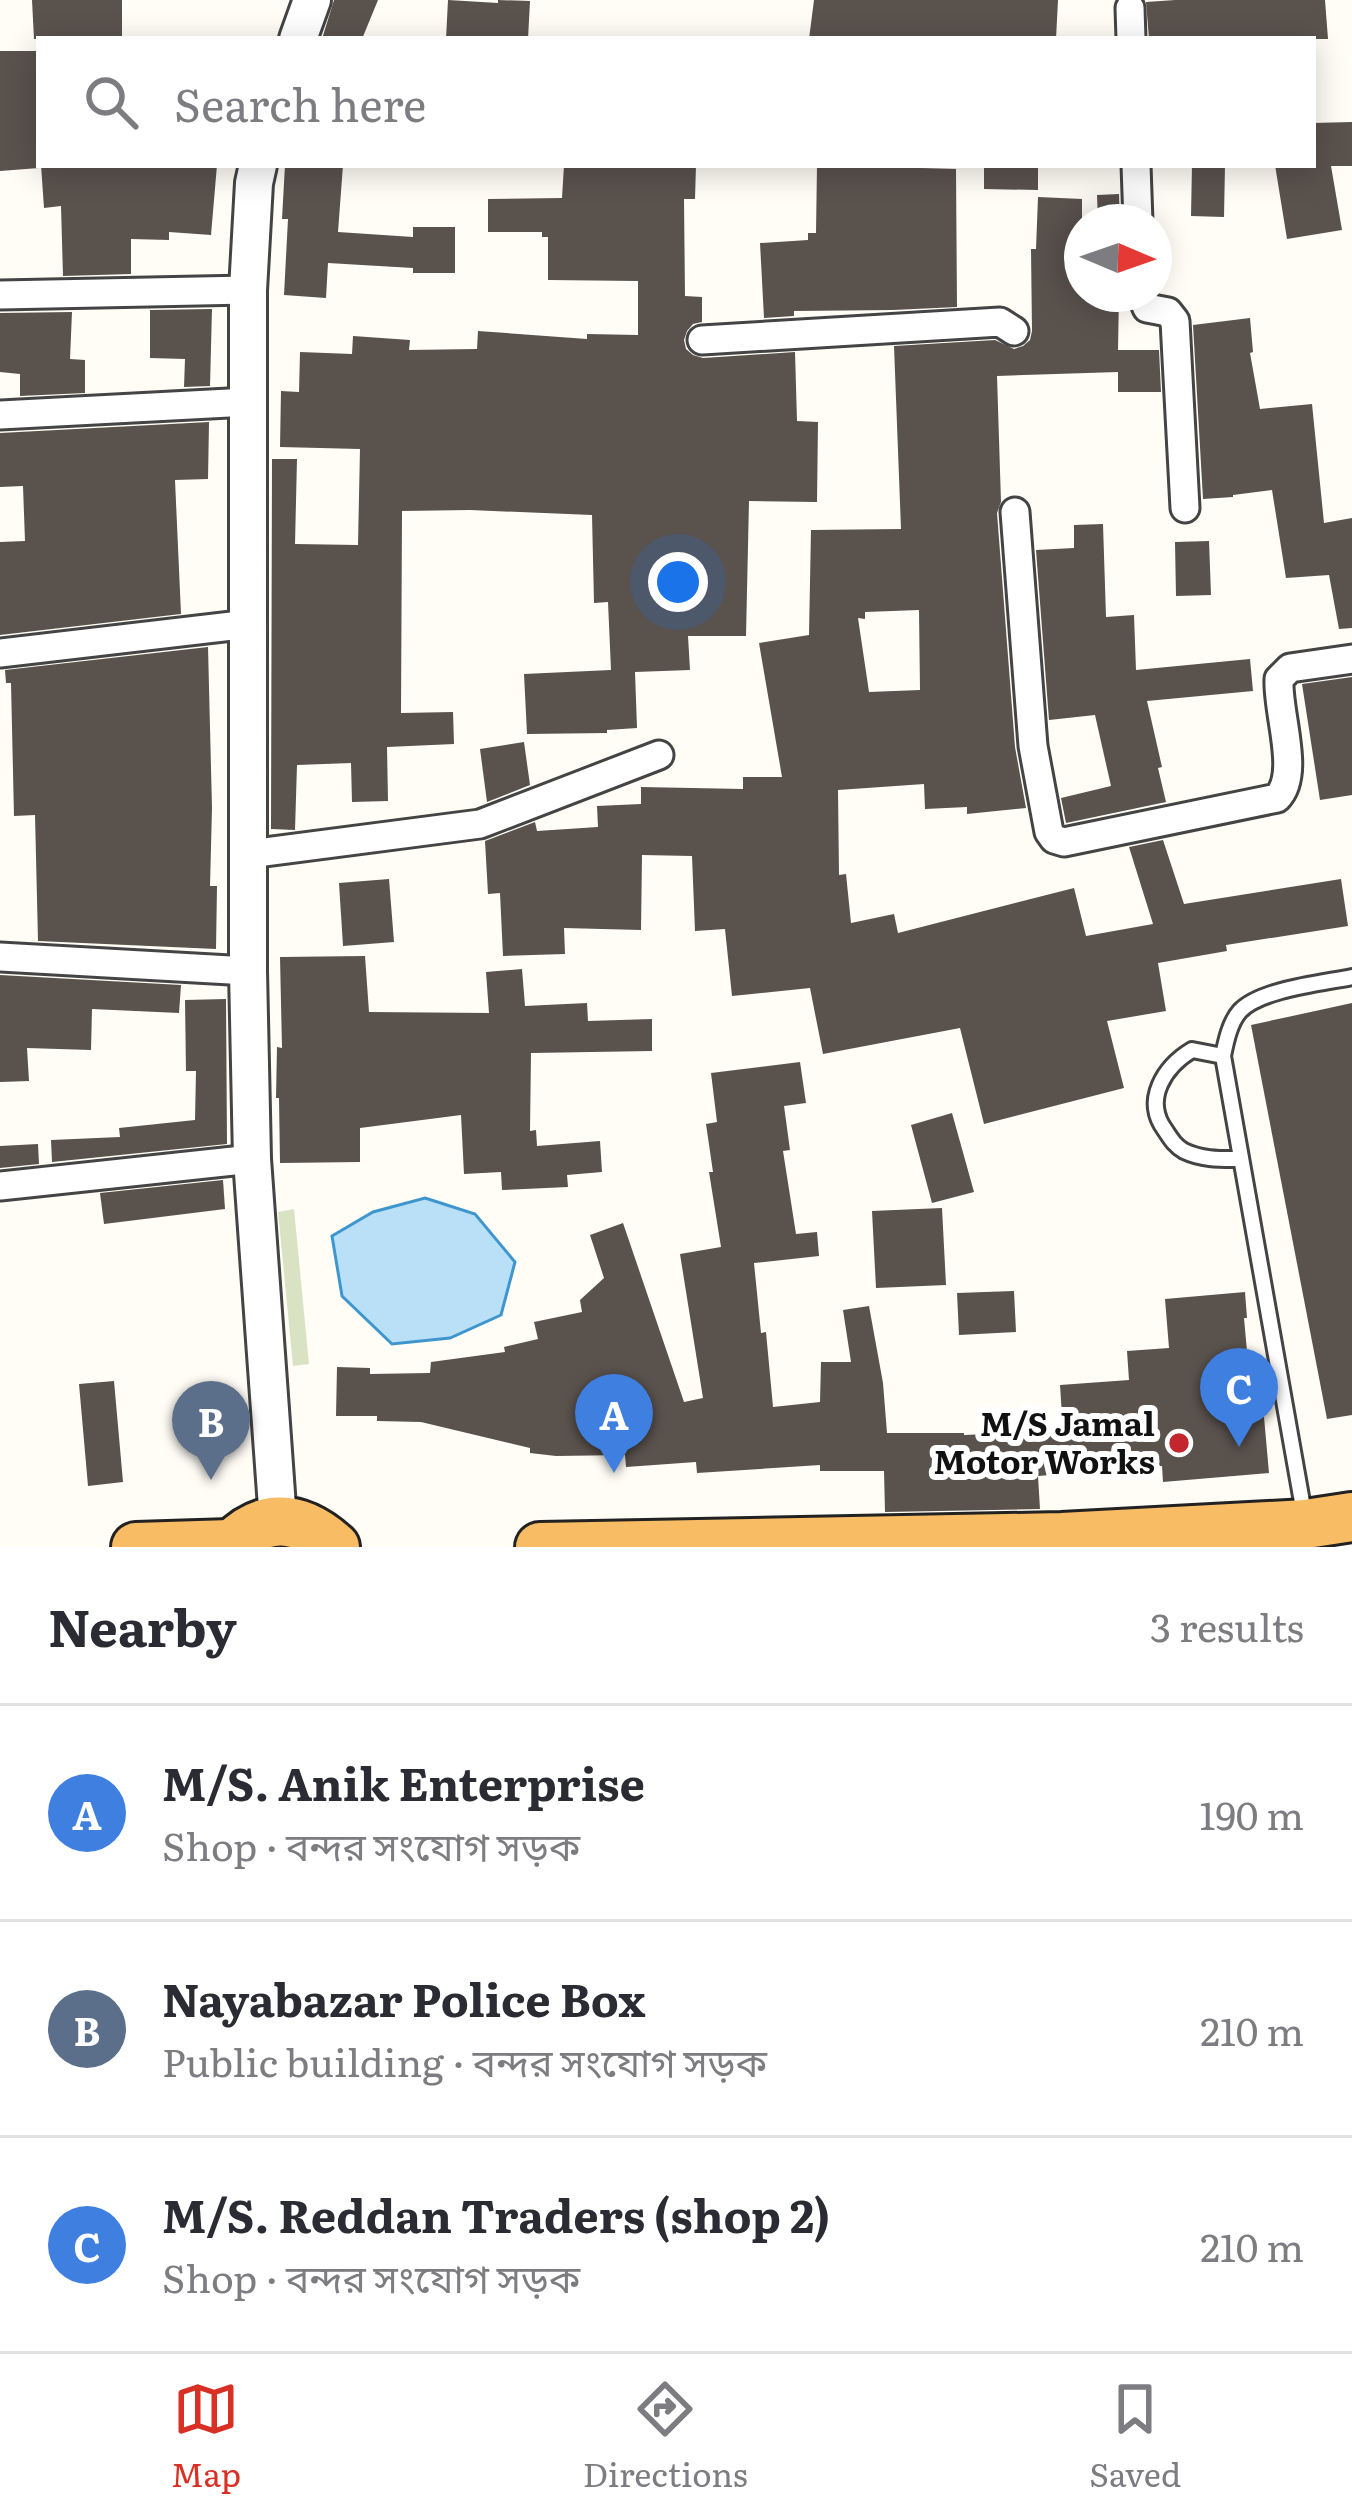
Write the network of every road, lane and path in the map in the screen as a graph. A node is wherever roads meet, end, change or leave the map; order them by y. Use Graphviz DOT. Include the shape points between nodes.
graph roads {
  1 [pos="312,0"];
  2 [pos="1130,8"];
  3 [pos="299,36"];
  4 [pos="1131,36"];
  5 [pos="257,168"];
  6 [pos="1136,168"];
  7 [pos="1137,204"];
  8 [pos="248,290"];
  9 [pos="0,295"];
  10 [pos="1168,312"];
  11 [pos="1014,331"];
  12 [pos="702,340"];
  13 [pos="248,402"];
  14 [pos="0,415"];
  15 [pos="1185,508"];
  16 [pos="1015,512"];
  17 [pos="249,624"];
  18 [pos="0,653"];
  19 [pos="1352,659"];
  20 [pos="659,755"];
  21 [pos="250,854"];
  22 [pos="0,957"];
  23 [pos="248,971"];
  24 [pos="1352,977"];
  25 [pos="1223,1056"];
  26 [pos="252,1159"];
  27 [pos="1241,1159"];
  28 [pos="0,1186"];
  29 [pos="1329,1520"];
  30 [pos="278,1521"];
  31 [pos="230,1546"];
  32 [pos="136,1547"];
  33 [pos="335,1547"];
  34 [pos="540,1547"];
  1 -- 3 [label="street"];
  2 -- 4 [label="street"];
  5 -- 8 [label="street"];
  6 -- 7 [label="street"];
  8 -- 9 [label="street"];
  8 -- 13 [label="street"];
  10 -- 15 [label="street" via="1175,321"];
  11 -- 12 [label="street" via="1000,322"];
  13 -- 14 [label="street"];
  13 -- 17 [label="street"];
  16 -- 19 [label="street" via="1033,746 1054,839 1277,798 1289,774 1279,679 1290,668"];
  17 -- 18 [label="street"];
  17 -- 21 [label="street"];
  20 -- 21 [label="street" via="480,824"];
  21 -- 23 [label="street"];
  22 -- 23 [label="street"];
  23 -- 26 [label="street"];
  24 -- 25 [label="lane" via="1240,1010"];
  25 -- 27 [label="lane"];
  25 -- 27 [label="lane" via="1192,1050 1172,1063 1157,1087 1157,1120 1178,1148 1204,1159"];
  26 -- 28 [label="street"];
  26 -- 30 [label="street"];
  27 -- 29 [label="lane"];
  29 -- 34 [label="highway" via="1062,1537"];
  30 -- 31 [label="highway"];
  30 -- 33 [label="highway" via="307,1526"];
  31 -- 32 [label="highway"];
}
